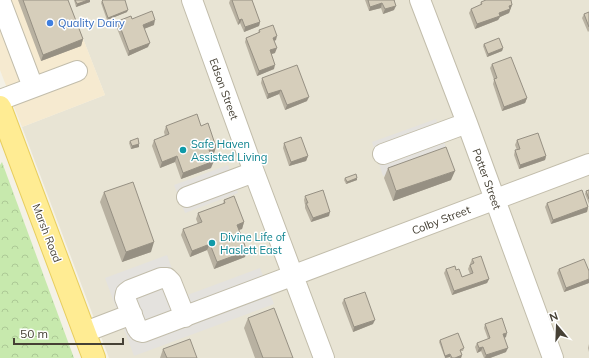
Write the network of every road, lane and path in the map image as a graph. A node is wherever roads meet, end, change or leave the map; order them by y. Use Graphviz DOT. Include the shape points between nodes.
graph roads {
  1 [pos="192,0"];
  2 [pos="420,0"];
  3 [pos="1,2"];
  4 [pos="77,71"];
  5 [pos="34,88"];
  6 [pos="0,100"];
  7 [pos="0,107"];
  8 [pos="467,123"];
  9 [pos="383,154"];
  10 [pos="589,164"];
  11 [pos="254,172"];
  12 [pos="187,197"];
  13 [pos="494,199"];
  14 [pos="293,276"];
  15 [pos="132,314"];
  16 [pos="185,317"];
  17 [pos="85,332"];
  18 [pos="94,358"];
  19 [pos="324,358"];
  20 [pos="553,358"];
  1 -- 11 [label="street, Edson Street"];
  2 -- 8 [label="street, Potter Street"];
  3 -- 5 [label="street"];
  4 -- 5 [label="street"];
  5 -- 6 [label="street"];
  7 -- 17 [label="main road, Marsh Road"];
  8 -- 9 [label="street"];
  8 -- 13 [label="street, Potter Street"];
  10 -- 13 [label="street, Colby Street"];
  11 -- 12 [label="street"];
  11 -- 14 [label="street, Edson Street"];
  13 -- 14 [label="street, Colby Street"];
  13 -- 20 [label="street, Potter Street"];
  14 -- 16 [label="street, Colby Street"];
  14 -- 19 [label="street, Edson Street"];
  15 -- 16 [label="street, Colby Street" via="138,331 143,332"];
  15 -- 16 [label="street" via="125,298 128,291 164,277 172,282"];
  15 -- 17 [label="street"];
  17 -- 18 [label="main road, Marsh Road"];
}
